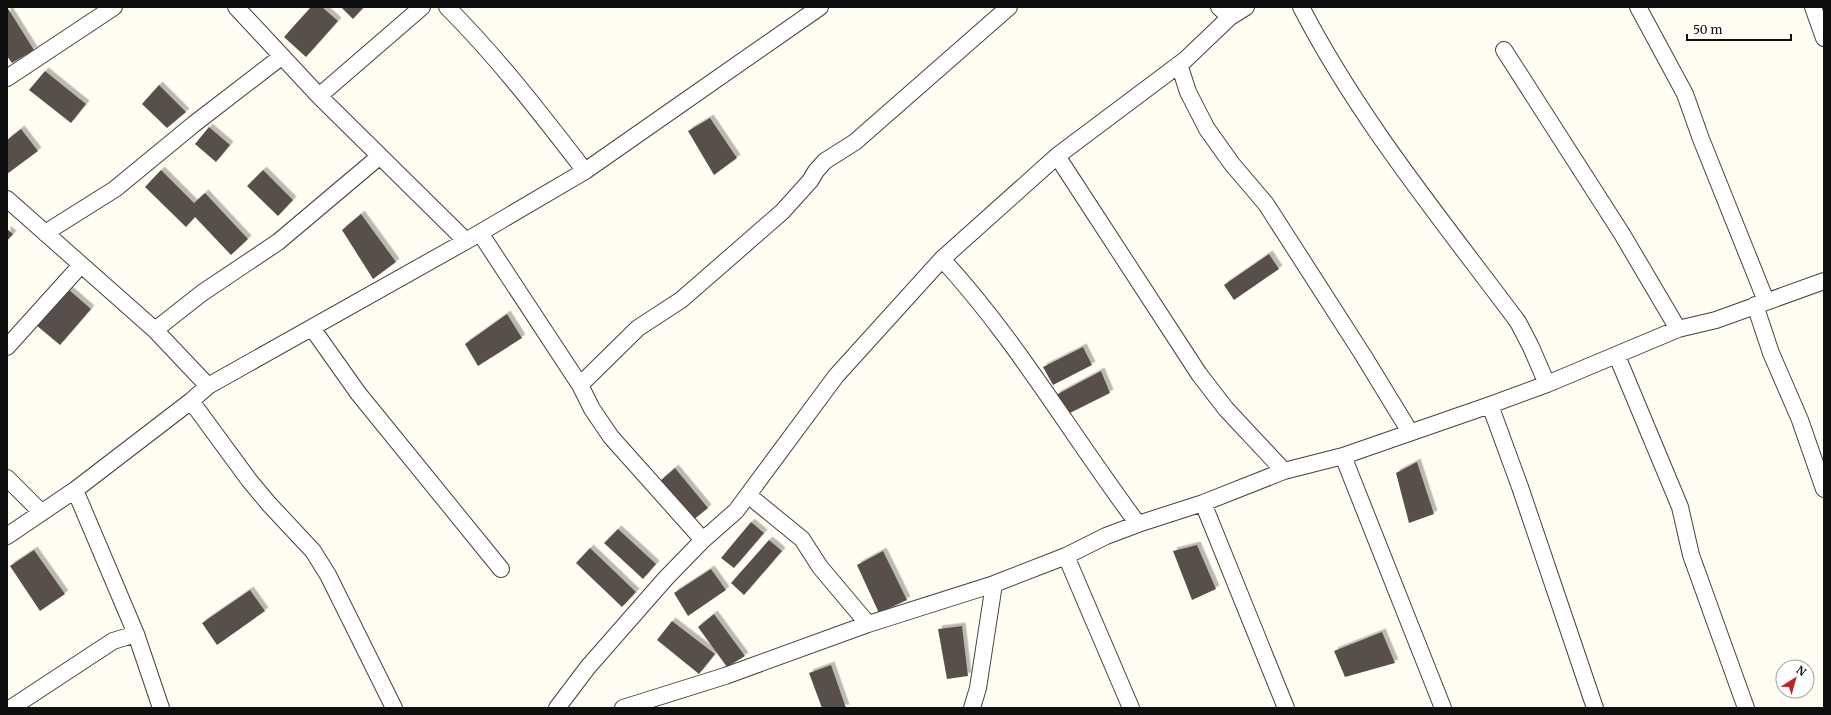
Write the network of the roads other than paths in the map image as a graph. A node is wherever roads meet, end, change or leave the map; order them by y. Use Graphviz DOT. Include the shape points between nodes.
graph roads {
  1 [pos="114,7"];
  2 [pos="236,7"];
  3 [pos="422,7"];
  4 [pos="447,7"];
  5 [pos="820,7"];
  6 [pos="1009,7"];
  7 [pos="1246,7"];
  8 [pos="1301,7"];
  9 [pos="1638,7"];
  10 [pos="1813,7"];
  11 [pos="1224,12"];
  12 [pos="1824,38"];
  13 [pos="1504,50"];
  14 [pos="281,57"];
  15 [pos="1179,64"];
  16 [pos="7,78"];
  17 [pos="319,96"];
  18 [pos="380,156"];
  19 [pos="1057,156"];
  20 [pos="585,171"];
  21 [pos="7,199"];
  22 [pos="45,233"];
  23 [pos="480,233"];
  24 [pos="466,241"];
  25 [pos="942,258"];
  26 [pos="81,265"];
  27 [pos="1824,281"];
  28 [pos="1760,303"];
  29 [pos="312,328"];
  30 [pos="1678,329"];
  31 [pos="155,330"];
  32 [pos="7,347"];
  33 [pos="1617,356"];
  34 [pos="1547,384"];
  35 [pos="580,385"];
  36 [pos="208,386"];
  37 [pos="191,401"];
  38 [pos="1490,405"];
  39 [pos="1410,432"];
  40 [pos="1343,456"];
  41 [pos="1284,471"];
  42 [pos="7,478"];
  43 [pos="1824,489"];
  44 [pos="75,490"];
  45 [pos="748,495"];
  46 [pos="1203,503"];
  47 [pos="41,512"];
  48 [pos="1138,524"];
  49 [pos="7,536"];
  50 [pos="703,540"];
  51 [pos="1066,556"];
  52 [pos="501,569"];
  53 [pos="994,584"];
  54 [pos="868,624"];
  55 [pos="136,634"];
  56 [pos="12,708"];
  57 [pos="161,708"];
  58 [pos="394,708"];
  59 [pos="557,708"];
  60 [pos="623,708"];
  61 [pos="972,708"];
  62 [pos="1131,708"];
  63 [pos="1286,708"];
  64 [pos="1443,708"];
  65 [pos="1595,708"];
  66 [pos="1746,708"];
  1 -- 16 [label="street"];
  2 -- 14 [label="street"];
  3 -- 17 [label="street"];
  4 -- 20 [label="street" via="474,34 529,99"];
  5 -- 20 [label="street"];
  6 -- 35 [label="street" via="855,142 825,161 782,212 681,300 638,328"];
  7 -- 11 [label="street"];
  8 -- 34 [label="street" via="1356,102 1401,167 1518,322"];
  9 -- 28 [label="street" via="1685,94"];
  10 -- 12 [label="street"];
  11 -- 15 [label="street"];
  13 -- 30 [label="street" via="1622,234"];
  14 -- 17 [label="street"];
  14 -- 22 [label="street" via="115,189"];
  15 -- 19 [label="street"];
  15 -- 39 [label="street" via="1188,92 1207,129 1266,204"];
  17 -- 18 [label="street"];
  18 -- 24 [label="street"];
  18 -- 31 [label="street" via="278,242 202,293"];
  19 -- 25 [label="street"];
  19 -- 41 [label="street" via="1199,374 1226,409"];
  20 -- 23 [label="street"];
  21 -- 22 [label="street"];
  22 -- 26 [label="street"];
  23 -- 24 [label="street"];
  23 -- 35 [label="street"];
  24 -- 29 [label="street"];
  25 -- 45 [label="street" via="836,376"];
  25 -- 48 [label="street" via="971,291 1056,408 1101,476"];
  26 -- 31 [label="street"];
  26 -- 32 [label="street"];
  27 -- 28 [label="street"];
  28 -- 30 [label="street" via="1716,320"];
  28 -- 43 [label="street" via="1771,353 1800,420"];
  29 -- 36 [label="street"];
  29 -- 52 [label="street" via="358,393"];
  30 -- 33 [label="street"];
  31 -- 36 [label="street"];
  33 -- 34 [label="street"];
  33 -- 66 [label="street" via="1680,507 1692,555"];
  34 -- 38 [label="street"];
  35 -- 50 [label="street" via="592,409 611,436"];
  36 -- 37 [label="street"];
  37 -- 44 [label="street"];
  37 -- 58 [label="street" via="249,480 313,551 328,575"];
  38 -- 39 [label="street"];
  38 -- 65 [label="street"];
  39 -- 40 [label="street"];
  40 -- 41 [label="street"];
  40 -- 64 [label="street"];
  41 -- 46 [label="street"];
  42 -- 47 [label="street"];
  44 -- 47 [label="street"];
  44 -- 55 [label="street"];
  45 -- 50 [label="street" via="736,511"];
  45 -- 54 [label="street" via="802,539 820,567"];
  46 -- 48 [label="street"];
  46 -- 63 [label="street"];
  47 -- 49 [label="street"];
  48 -- 51 [label="street" via="1106,536"];
  50 -- 59 [label="street" via="588,667"];
  51 -- 53 [label="street"];
  51 -- 62 [label="street"];
  53 -- 54 [label="street"];
  53 -- 61 [label="street" via="978,688"];
  54 -- 60 [label="street" via="725,676"];
  55 -- 56 [label="street" via="113,641"];
  55 -- 57 [label="street"];
}
